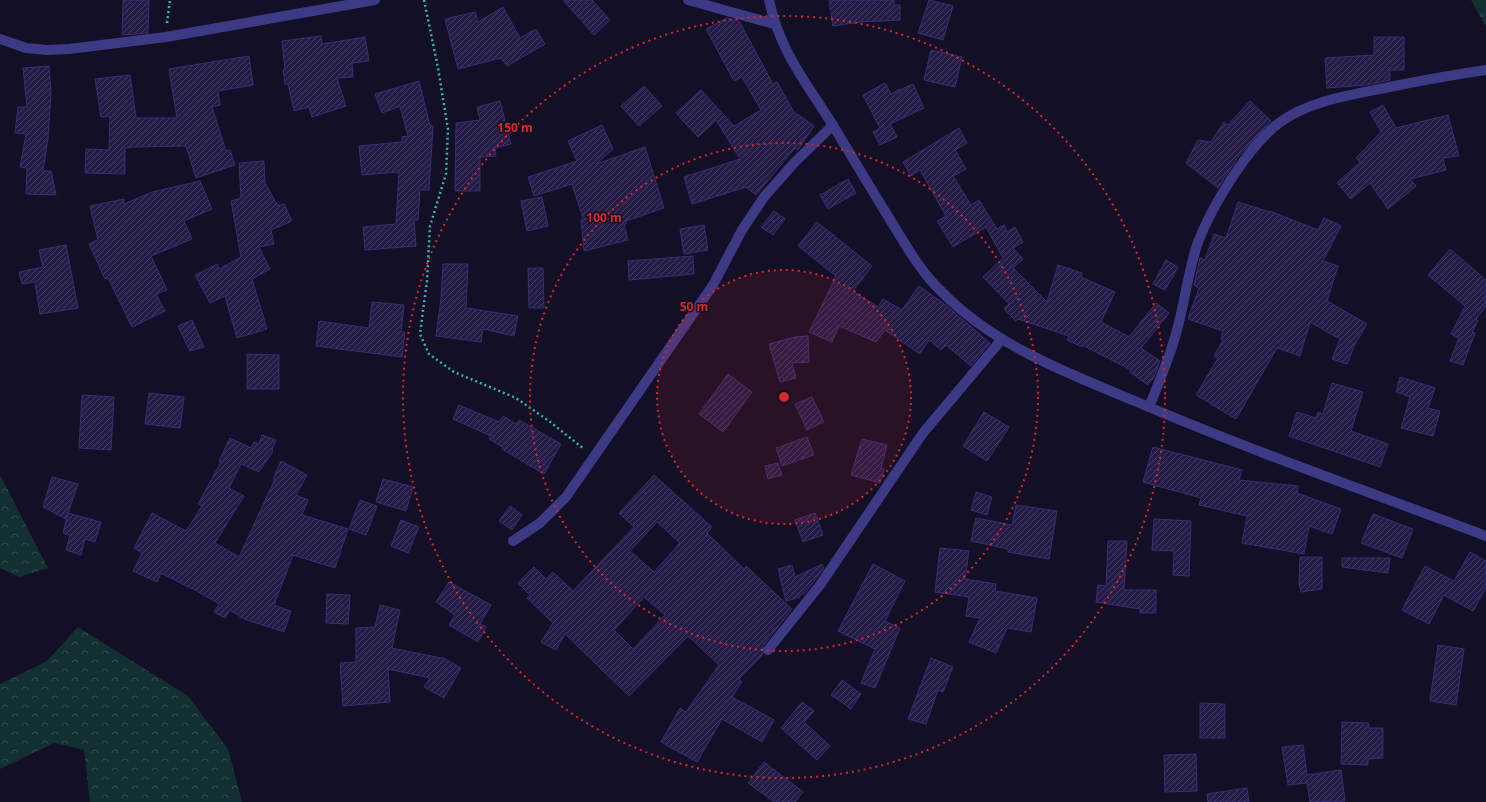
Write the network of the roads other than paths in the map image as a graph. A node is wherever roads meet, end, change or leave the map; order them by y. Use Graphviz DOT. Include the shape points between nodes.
graph roads {
  1 [pos="375,0"];
  2 [pos="688,0"];
  3 [pos="769,0"];
  4 [pos="774,24"];
  5 [pos="0,39"];
  6 [pos="1486,70"];
  7 [pos="833,126"];
  8 [pos="1002,339"];
  9 [pos="1149,407"];
  10 [pos="1486,536"];
  11 [pos="513,541"];
  12 [pos="768,650"];
  1 -- 5 [label="street" via="166,37 47,50 26,48"];
  2 -- 4 [label="street"];
  3 -- 4 [label="street"];
  4 -- 7 [label="street" via="801,77"];
  6 -- 9 [label="street" via="1349,95 1303,109 1279,123 1258,144 1232,178 1198,242 1169,358"];
  7 -- 8 [label="street" via="922,268 940,291 970,317"];
  7 -- 11 [label="street" via="794,163 764,198 742,230 713,285 566,496 540,523"];
  8 -- 9 [label="street" via="1066,372"];
  8 -- 12 [label="street" via="923,433 820,585"];
  9 -- 10 [label="street" via="1234,442"];
}
